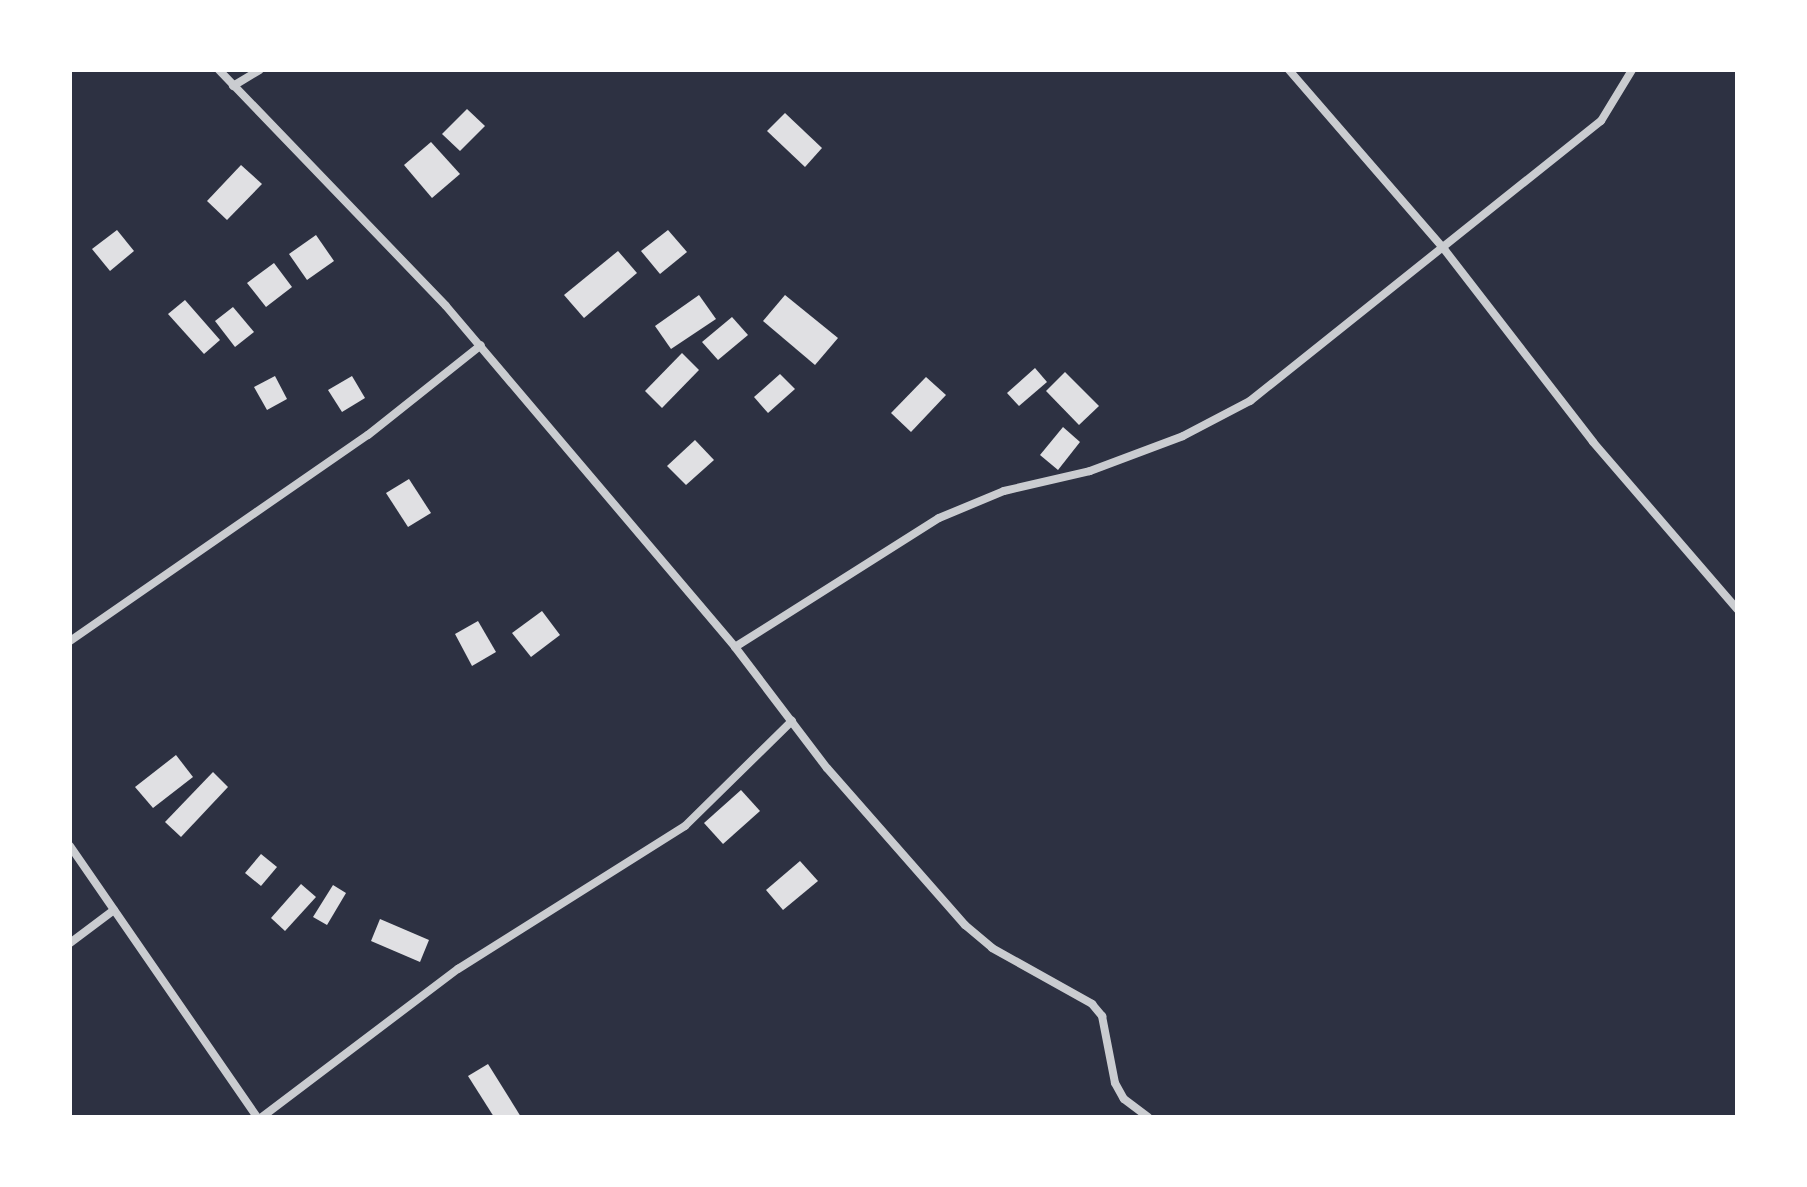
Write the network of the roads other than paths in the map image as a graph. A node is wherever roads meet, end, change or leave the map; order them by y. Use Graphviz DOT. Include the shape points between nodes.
graph roads {
  1 [pos="219,70"];
  2 [pos="260,70"];
  3 [pos="1289,70"];
  4 [pos="1632,70"];
  5 [pos="233,86"];
  6 [pos="1444,249"];
  7 [pos="481,345"];
  8 [pos="1737,609"];
  9 [pos="70,641"];
  10 [pos="735,647"];
  11 [pos="792,721"];
  12 [pos="70,846"];
  13 [pos="114,910"];
  14 [pos="70,943"];
  15 [pos="260,1117"];
  16 [pos="1148,1117"];
  1 -- 5 [label="street"];
  2 -- 5 [label="street"];
  3 -- 6 [label="street"];
  4 -- 6 [label="street" via="1601,121"];
  5 -- 7 [label="street"];
  6 -- 8 [label="street" via="1593,442"];
  6 -- 10 [label="street" via="1250,401 1183,436 1090,471 1004,491 939,518"];
  7 -- 9 [label="street" via="368,435"];
  7 -- 10 [label="street"];
  10 -- 11 [label="street"];
  11 -- 15 [label="street" via="685,826 458,969"];
  11 -- 16 [label="street" via="965,925 992,948 1092,1004 1102,1016 1115,1083 1124,1099"];
  12 -- 13 [label="street"];
  13 -- 14 [label="street"];
  13 -- 15 [label="street"];
}
